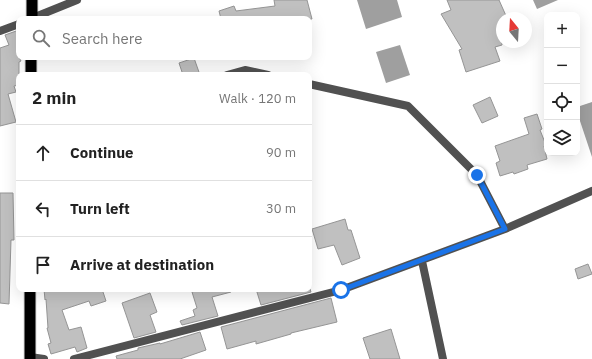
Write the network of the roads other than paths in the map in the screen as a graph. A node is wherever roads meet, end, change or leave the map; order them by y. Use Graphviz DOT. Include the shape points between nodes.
graph roads {
  1 [pos="32,0"];
  2 [pos="60,0"];
  3 [pos="77,0"];
  4 [pos="55,9"];
  5 [pos="31,16"];
  6 [pos="38,16"];
  7 [pos="16,25"];
  8 [pos="0,31"];
  9 [pos="31,60"];
  10 [pos="31,72"];
  11 [pos="237,72"];
  12 [pos="254,72"];
  13 [pos="312,85"];
  14 [pos="592,191"];
  15 [pos="505,229"];
  16 [pos="422,261"];
  17 [pos="30,292"];
  18 [pos="30,358"];
  19 [pos="44,359"];
  20 [pos="74,359"];
  21 [pos="443,359"];
  1 -- 5 [label="highway"];
  2 -- 4 [label="street"];
  3 -- 4 [label="street"];
  4 -- 6 [label="street"];
  7 -- 8 [label="street"];
  9 -- 10 [label="highway"];
  11 -- 12 [label="street"];
  13 -- 15 [label="street" via="408,106 477,175"];
  14 -- 15 [label="street"];
  15 -- 16 [label="street"];
  16 -- 20 [label="street" via="341,290"];
  16 -- 21 [label="street"];
  17 -- 18 [label="highway"];
  18 -- 19 [label="street"];
}
